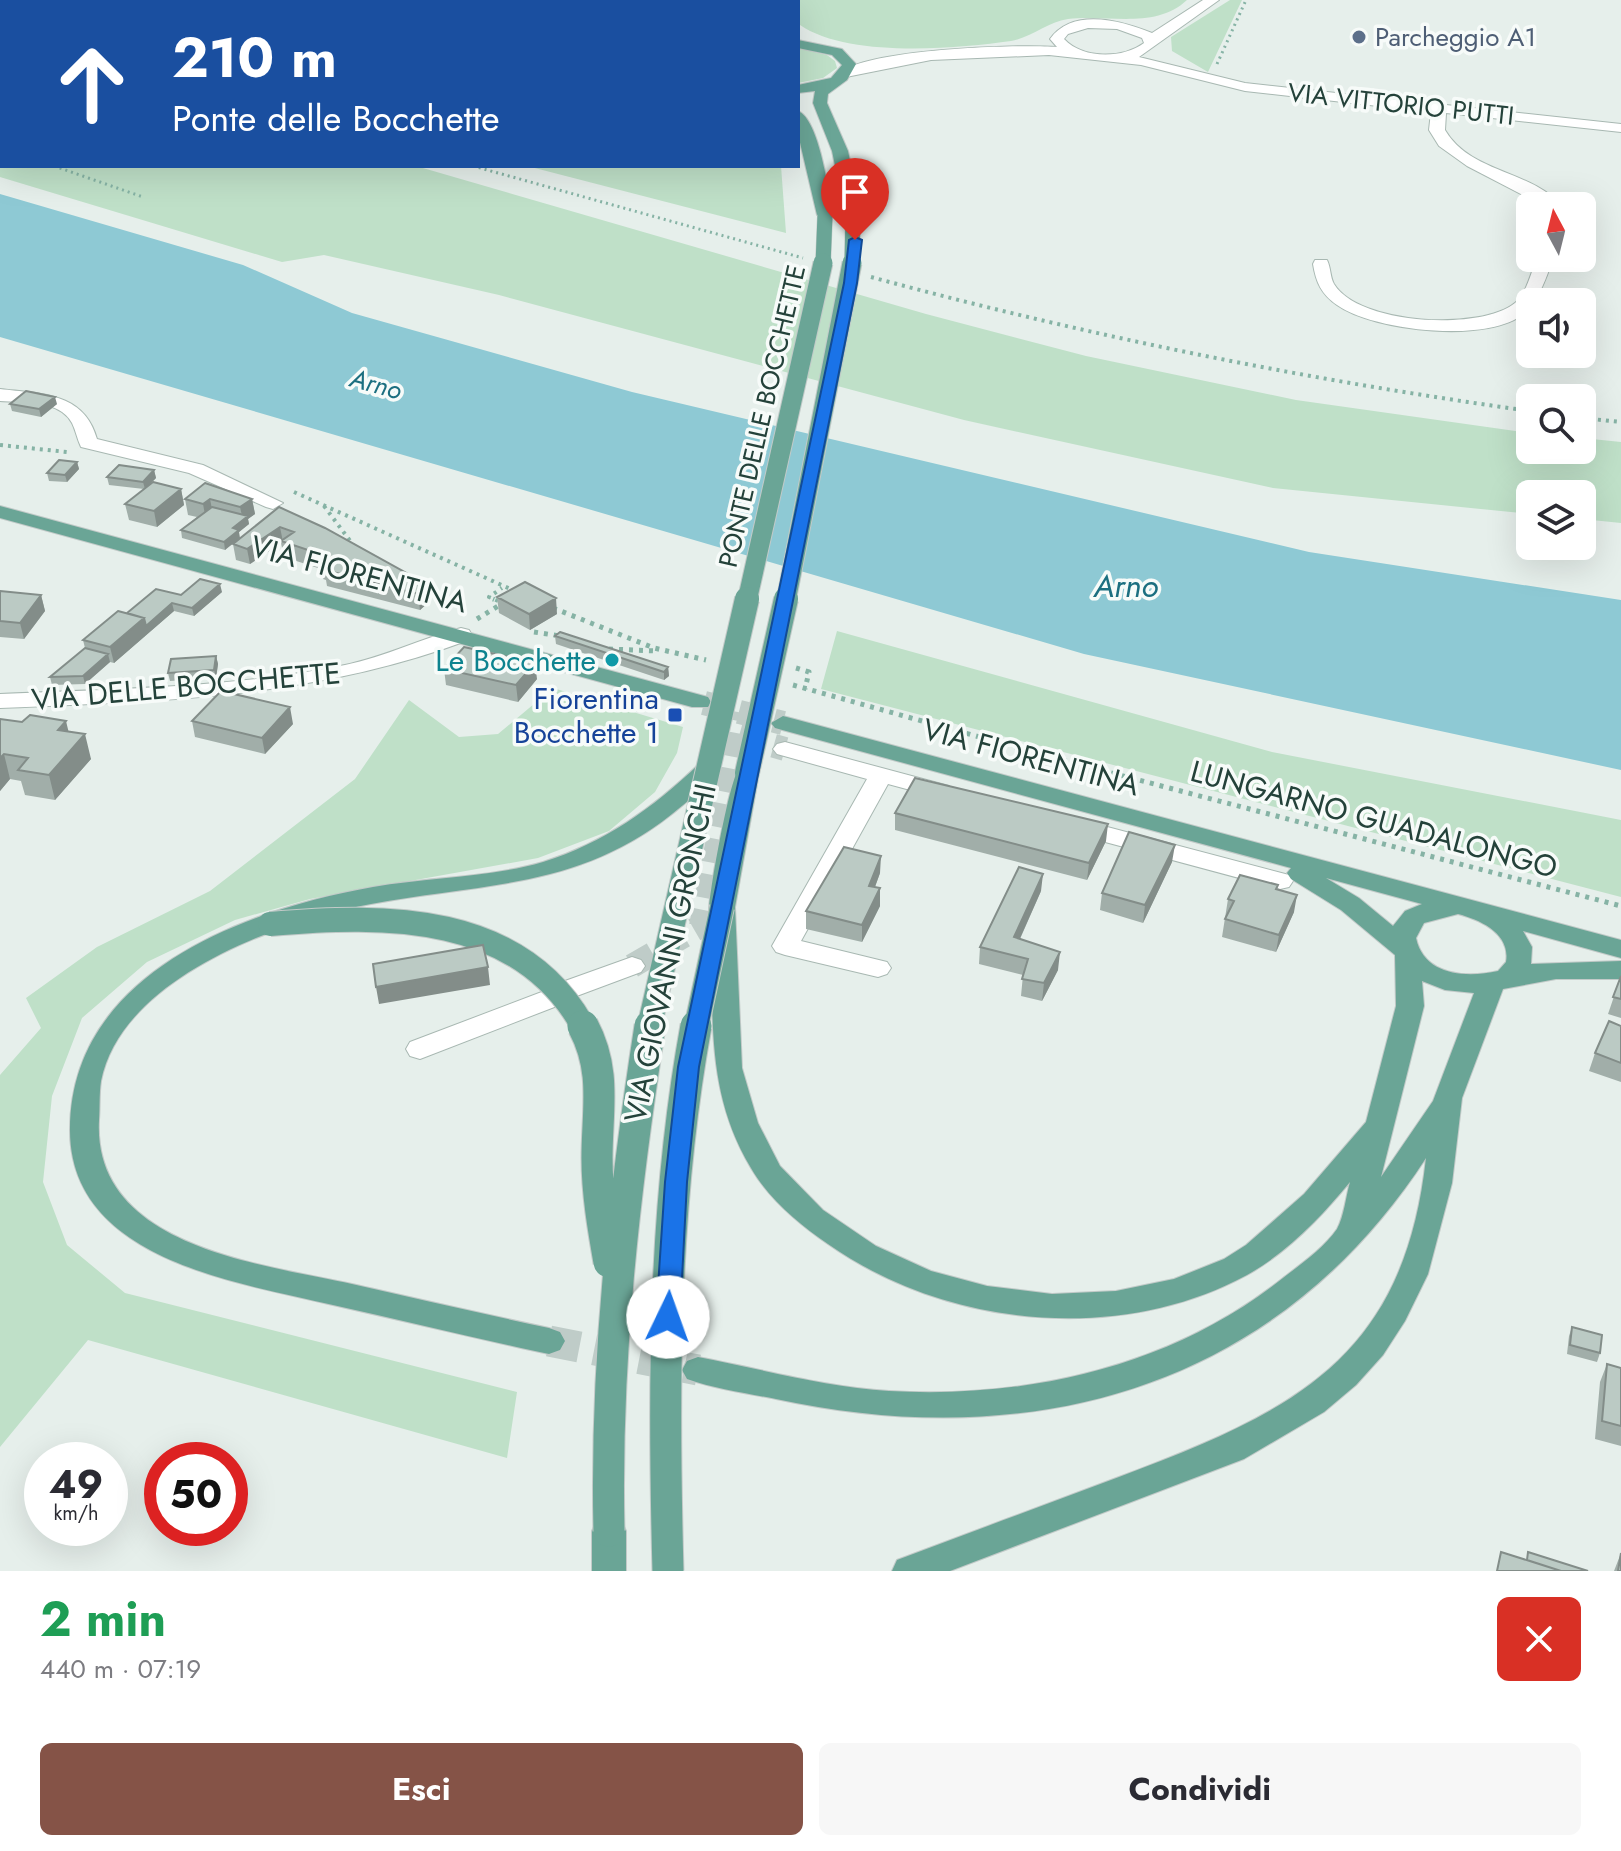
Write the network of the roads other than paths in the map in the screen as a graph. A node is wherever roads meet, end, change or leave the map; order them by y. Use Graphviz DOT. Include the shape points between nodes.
graph roads {
  1 [pos="1212,0"];
  2 [pos="1188,15"];
  3 [pos="1119,25"];
  4 [pos="1059,34"];
  5 [pos="800,42"];
  6 [pos="1150,44"];
  7 [pos="995,51"];
  8 [pos="837,52"];
  9 [pos="1077,53"];
  10 [pos="951,54"];
  11 [pos="1106,57"];
  12 [pos="846,73"];
  13 [pos="1183,73"];
  14 [pos="830,83"];
  15 [pos="800,89"];
  16 [pos="1439,108"];
  17 [pos="800,120"];
  18 [pos="1621,128"];
  19 [pos="1534,192"];
  20 [pos="1321,264"];
  21 [pos="1539,272"];
  22 [pos="0,395"];
  23 [pos="273,503"];
  24 [pos="0,512"];
  25 [pos="742,626"];
  26 [pos="780,630"];
  27 [pos="461,635"];
  28 [pos="0,701"];
  29 [pos="700,702"];
  30 [pos="783,723"];
  31 [pos="785,749"];
  32 [pos="707,769"];
  33 [pos="881,775"];
  34 [pos="957,796"];
  35 [pos="1019,812"];
  36 [pos="1262,853"];
  37 [pos="1280,881"];
  38 [pos="722,907"];
  39 [pos="1471,911"];
  40 [pos="270,924"];
  41 [pos="1621,949"];
  42 [pos="1406,953"];
  43 [pos="632,966"];
  44 [pos="878,968"];
  45 [pos="1621,970"];
  46 [pos="1499,981"];
  47 [pos="574,988"];
  48 [pos="547,999"];
  49 [pos="420,1049"];
  50 [pos="1447,1102"];
  51 [pos="1381,1123"];
  52 [pos="1350,1237"];
  53 [pos="614,1296"];
  54 [pos="549,1341"];
  55 [pos="698,1370"];
  56 [pos="916,1568"];
  57 [pos="609,1571"];
  58 [pos="668,1571"];
  1 -- 2 [label="street"];
  2 -- 3 [label="street"];
  2 -- 6 [label="street"];
  3 -- 4 [label="street" via="1078,26"];
  3 -- 6 [label="street, VIA VITTORIO PUTTI" via="1137,30"];
  4 -- 7 [label="street"];
  4 -- 9 [label="street" via="1060,44"];
  5 -- 8 [label="main road"];
  6 -- 11 [label="street" via="1131,55"];
  6 -- 13 [label="street, VIA VITTORIO PUTTI"];
  7 -- 9 [label="street, VIA VITTORIO PUTTI"];
  7 -- 10 [label="street"];
  8 -- 10 [label="street"];
  8 -- 12 [label="main road" via="847,60"];
  9 -- 11 [label="street, VIA VITTORIO PUTTI"];
  10 -- 12 [label="street"];
  11 -- 13 [label="street, VIA VITTORIO PUTTI"];
  12 -- 14 [label="main road"];
  13 -- 16 [label="street, VIA VITTORIO PUTTI"];
  14 -- 15 [label="main road"];
  14 -- 26 [label="main road, PONTE DELLE BOCCHETTE, bridge" via="820,103 840,151 855,240"];
  16 -- 18 [label="street, VIA VITTORIO PUTTI"];
  16 -- 19 [label="street" via="1437,130 1452,149"];
  17 -- 25 [label="main road, PONTE DELLE BOCCHETTE, bridge" via="825,215 822,278"];
  20 -- 21 [label="street" via="1319,277 1326,290 1342,302 1390,319 1446,326 1502,318 1520,308"];
  22 -- 23 [label="street" via="68,405 82,417 88,443 196,469"];
  24 -- 27 [label="main road, VIA FIORENTINA"];
  25 -- 32 [label="main road, VIA GIOVANNI GRONCHI, bridge"];
  26 -- 38 [label="main road, VIA GIOVANNI GRONCHI, bridge"];
  27 -- 28 [label="street, VIA DELLE BOCCHETTE" via="399,660 328,677"];
  27 -- 29 [label="main road, VIA FIORENTINA"];
  30 -- 36 [label="main road, VIA FIORENTINA"];
  31 -- 33 [label="street"];
  32 -- 40 [label="main road, bridge" via="658,816 587,855 527,874 370,896"];
  32 -- 53 [label="main road, VIA GIOVANNI GRONCHI, bridge" via="653,1005"];
  33 -- 34 [label="street"];
  33 -- 44 [label="street" via="785,946"];
  35 -- 37 [label="street"];
  36 -- 39 [label="main road, VIA FIORENTINA"];
  36 -- 42 [label="main road, VIA FIORENTINA" via="1325,887"];
  38 -- 51 [label="main road, bridge" via="728,1068 740,1113 770,1173 830,1230 885,1265 961,1293 1068,1304 1152,1298 1223,1272 1282,1235"];
  38 -- 58 [label="main road, VIA GIOVANNI GRONCHI, bridge" via="689,1067 676,1182 664,1410"];
  39 -- 41 [label="main road, VIA FIORENTINA"];
  39 -- 42 [label="main road, VIA FIORENTINA" via="1432,909 1411,919 1402,936"];
  39 -- 46 [label="main road, VIA FIORENTINA" via="1511,932 1520,948 1519,965"];
  40 -- 53 [label="main road, bridge" via="356,917 423,921 497,943 554,985 584,1026 601,1076 599,1184"];
  40 -- 54 [label="main road" via="191,958 146,992 106,1037 87,1080 83,1108 98,1188 155,1238 206,1261"];
  42 -- 46 [label="main road, VIA FIORENTINA" via="1427,973 1444,980 1473,985"];
  42 -- 51 [label="main road" via="1410,1006"];
  43 -- 47 [label="street"];
  45 -- 46 [label="main road, VIA FIORENTINA" via="1552,970"];
  46 -- 50 [label="main road"];
  48 -- 49 [label="street"];
  50 -- 52 [label="main road" via="1396,1182"];
  50 -- 56 [label="main road" via="1437,1185 1409,1281 1378,1338 1334,1389 1282,1425 1232,1449"];
  51 -- 52 [label="main road"];
  52 -- 55 [label="main road" via="1291,1294 1220,1339 1160,1366 1076,1390 902,1405"];
  53 -- 57 [label="main road, VIA GIOVANNI GRONCHI, bridge" via="607,1454"];
}
